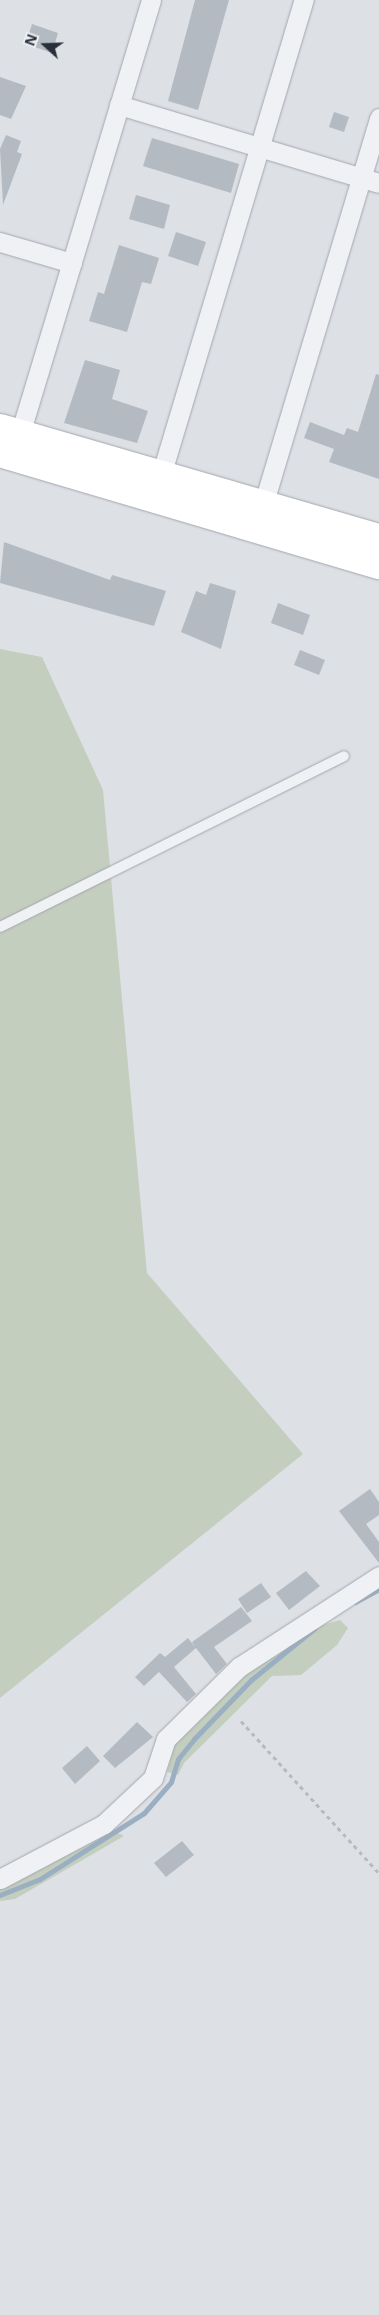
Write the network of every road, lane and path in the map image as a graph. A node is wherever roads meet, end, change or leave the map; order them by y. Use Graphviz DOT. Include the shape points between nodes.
graph roads {
  1 [pos="151,0"];
  2 [pos="304,0"];
  3 [pos="119,105"];
  4 [pos="379,118"];
  5 [pos="260,147"];
  6 [pos="370,180"];
  7 [pos="0,242"];
  8 [pos="72,263"];
  9 [pos="10,431"];
  10 [pos="0,453"];
  11 [pos="162,472"];
  12 [pos="264,502"];
  13 [pos="379,538"];
  14 [pos="379,566"];
  15 [pos="344,756"];
  16 [pos="0,927"];
  17 [pos="379,1576"];
  18 [pos="242,1722"];
  19 [pos="379,1873"];
  20 [pos="0,1879"];
  1 -- 3 [label="street"];
  2 -- 5 [label="street"];
  3 -- 5 [label="street"];
  3 -- 8 [label="street"];
  4 -- 6 [label="street"];
  5 -- 6 [label="street"];
  5 -- 11 [label="street"];
  6 -- 12 [label="street"];
  7 -- 8 [label="street"];
  8 -- 9 [label="street"];
  9 -- 11 [label="main road"];
  10 -- 14 [label="main road"];
  11 -- 12 [label="main road"];
  12 -- 13 [label="main road"];
  15 -- 16 [label="lane"];
  17 -- 20 [label="street" via="239,1667 166,1739 153,1778 104,1824"];
  18 -- 19 [label="path"];
}
